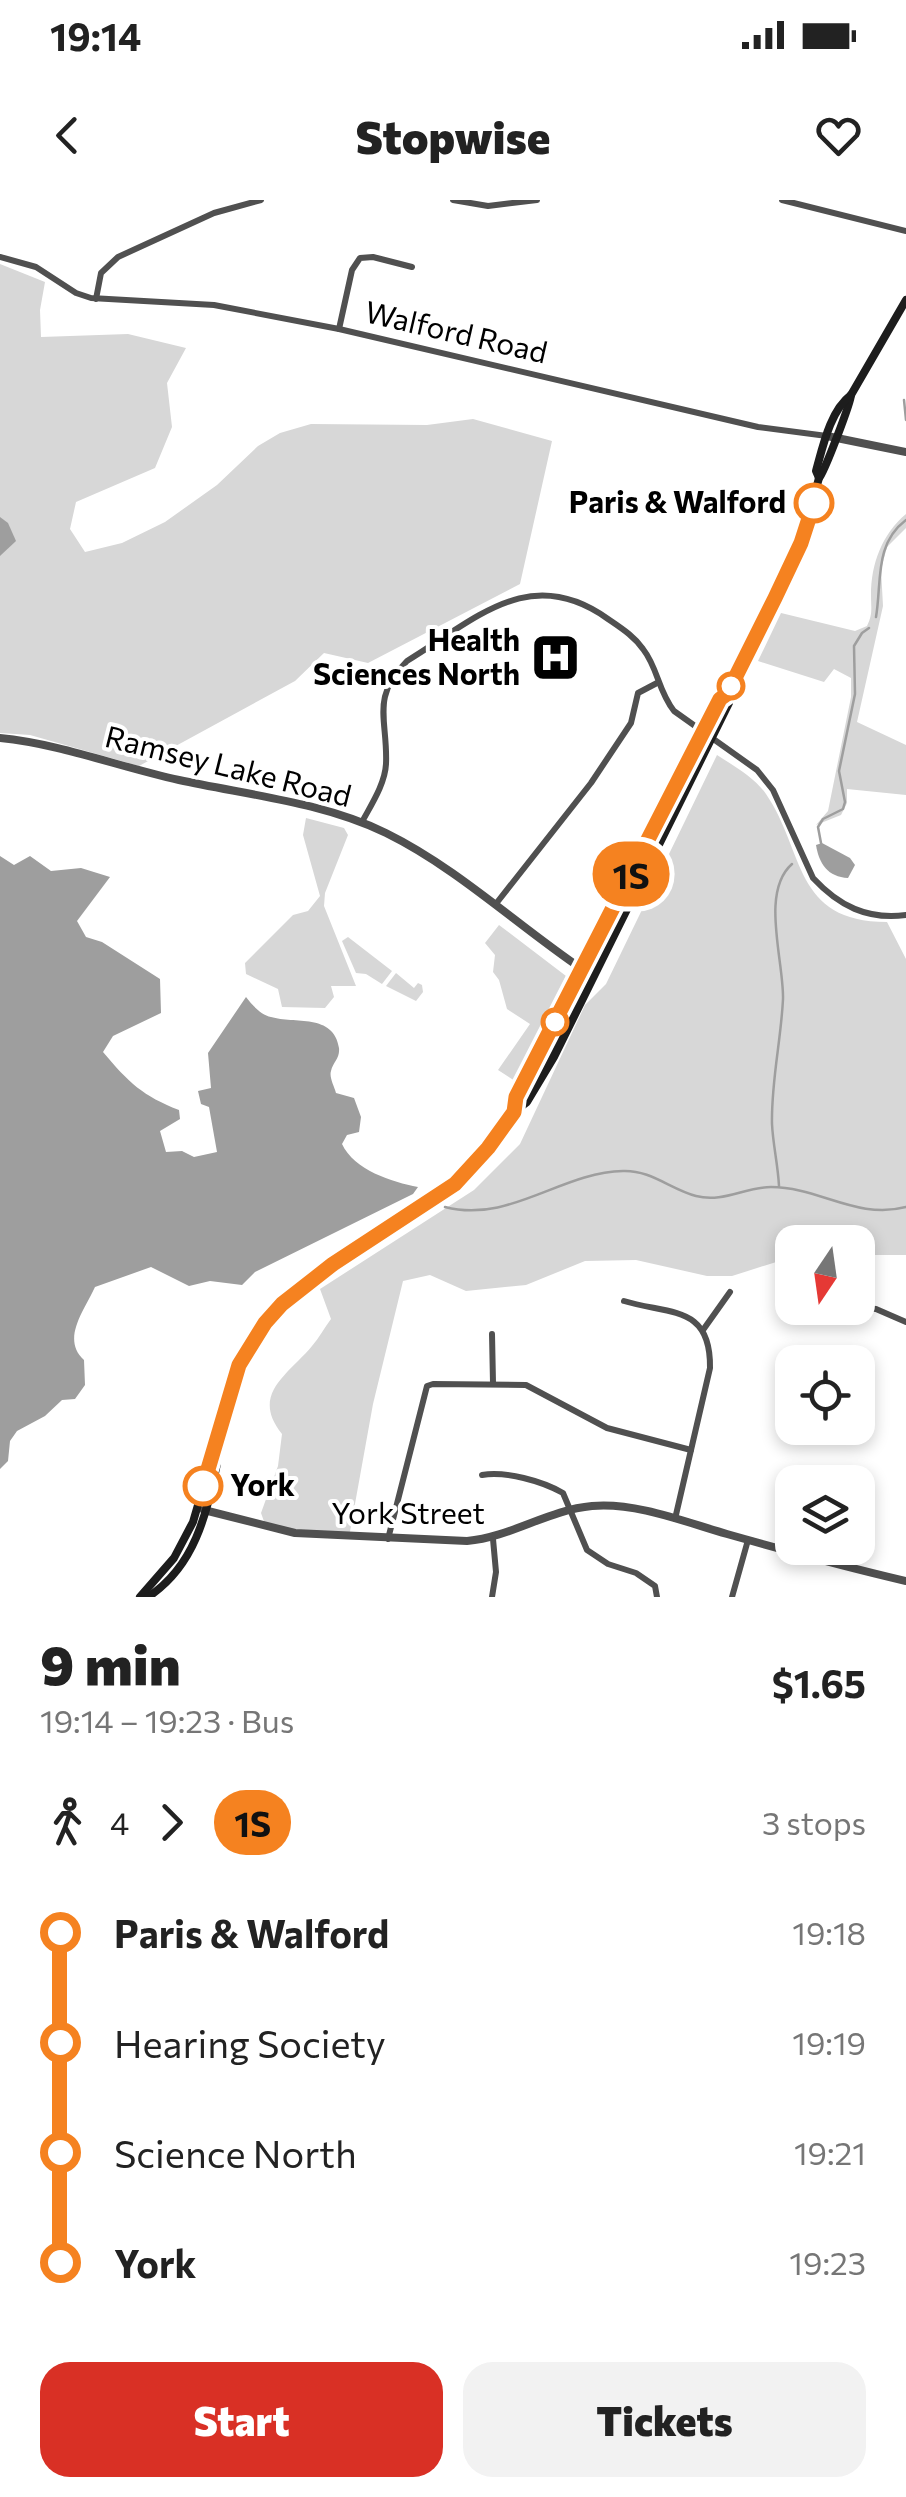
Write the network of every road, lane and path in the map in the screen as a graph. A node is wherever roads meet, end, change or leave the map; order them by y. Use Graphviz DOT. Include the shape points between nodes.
graph roads {
  1 [pos="261,200"];
  2 [pos="453,200"];
  3 [pos="537,200"];
  4 [pos="782,200"];
  5 [pos="906,230"];
  6 [pos="0,257"];
  7 [pos="412,266"];
  8 [pos="96,299"];
  9 [pos="906,300"];
  10 [pos="339,329"];
  11 [pos="831,436"];
  12 [pos="906,452"];
  13 [pos="656,682"];
  14 [pos="707,736"];
  15 [pos="0,738"];
  16 [pos="362,822"];
  17 [pos="494,906"];
  18 [pos="906,915"];
  19 [pos="600,963"];
  20 [pos="582,969"];
  21 [pos="528,1102"];
  22 [pos="514,1112"];
  23 [pos="730,1292"];
  24 [pos="624,1301"];
  25 [pos="875,1309"];
  26 [pos="906,1322"];
  27 [pos="703,1330"];
  28 [pos="492,1334"];
  29 [pos="493,1383"];
  30 [pos="691,1450"];
  31 [pos="482,1475"];
  32 [pos="202,1509"];
  33 [pos="572,1510"];
  34 [pos="675,1519"];
  35 [pos="388,1539"];
  36 [pos="494,1539"];
  37 [pos="748,1540"];
  38 [pos="906,1581"];
  39 [pos="140,1597"];
  40 [pos="148,1597"];
  41 [pos="492,1597"];
  42 [pos="657,1597"];
  43 [pos="732,1597"];
  1 -- 8 [label="street" via="214,213 118,256 101,273"];
  2 -- 3 [label="street" via="488,206"];
  4 -- 5 [label="street"];
  6 -- 8 [label="street, Walford Road" via="36,266"];
  7 -- 10 [label="street" via="360,258"];
  8 -- 10 [label="street, Walford Road" via="214,305"];
  9 -- 11 [label="main road" via="845,399"];
  10 -- 11 [label="street, Walford Road" via="758,427"];
  11 -- 12 [label="street, Walford Road"];
  11 -- 14 [label="main road" via="801,543"];
  13 -- 14 [label="street" via="674,710"];
  13 -- 16 [label="street" via="640,644 580,601 538,594 504,603 407,661 392,678 382,702 386,767"];
  13 -- 17 [label="street" via="638,693 631,723 591,783"];
  14 -- 18 [label="street" via="757,770 773,790 813,878 838,901 870,915"];
  14 -- 19 [label="main road"];
  14 -- 20 [label="main road"];
  15 -- 16 [label="street, Ramsey Lake Road"];
  16 -- 17 [label="street, Ramsey Lake Road" via="422,853"];
  17 -- 20 [label="street, Ramsey Lake Road"];
  19 -- 20 [label="main road"];
  19 -- 21 [label="main road"];
  20 -- 21 [label="main road" via="582,983"];
  20 -- 22 [label="main road"];
  21 -- 22 [label="main road"];
  22 -- 32 [label="main road" via="455,1184 333,1264 273,1314 239,1365"];
  23 -- 27 [label="street"];
  24 -- 27 [label="street" via="684,1314"];
  25 -- 26 [label="street"];
  27 -- 30 [label="street" via="710,1368"];
  28 -- 29 [label="street"];
  29 -- 30 [label="street" via="526,1385 606,1428"];
  29 -- 35 [label="street" via="427,1386"];
  30 -- 34 [label="street"];
  31 -- 33 [label="street" via="497,1472 550,1486"];
  32 -- 35 [label="street, York Street" via="296,1533"];
  32 -- 39 [label="main road" via="174,1558"];
  32 -- 40 [label="main road" via="185,1560"];
  33 -- 34 [label="street, York Street" via="608,1506"];
  33 -- 36 [label="street, York Street"];
  33 -- 42 [label="street" via="587,1550 656,1586"];
  34 -- 37 [label="street, York Street"];
  35 -- 36 [label="street, York Street"];
  36 -- 41 [label="street"];
  37 -- 38 [label="street, York Street"];
  37 -- 43 [label="street"];
}
